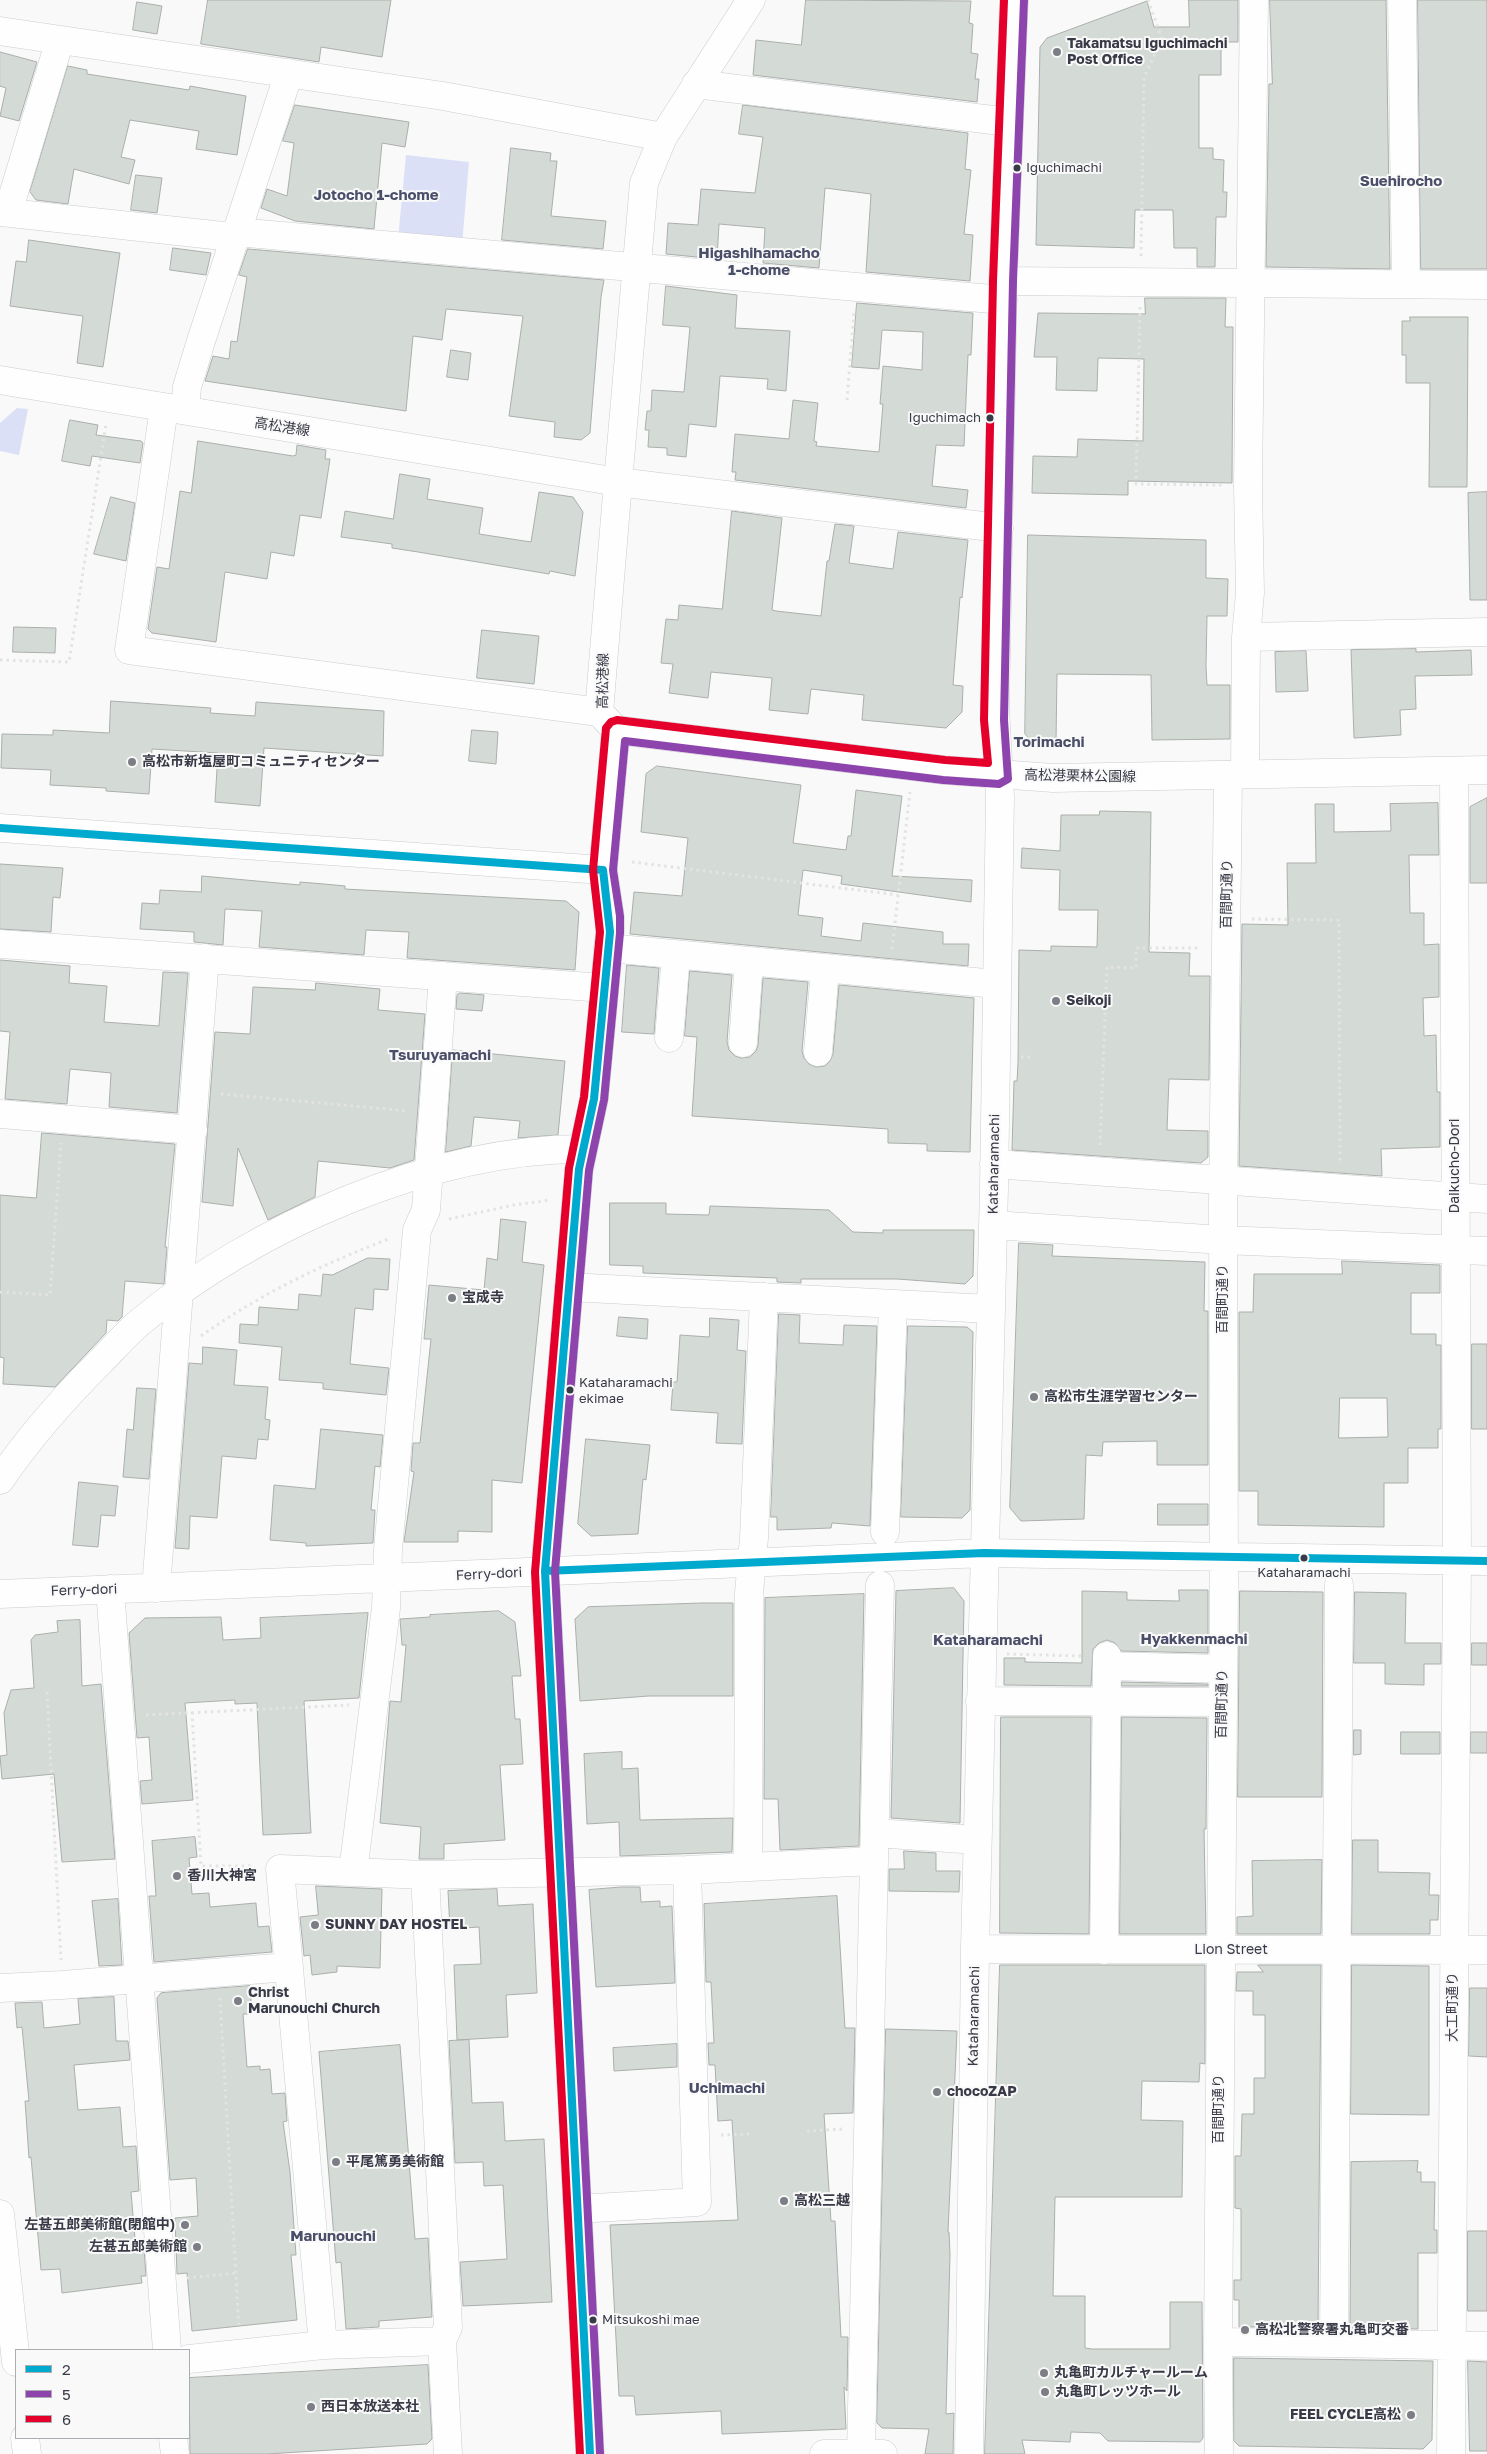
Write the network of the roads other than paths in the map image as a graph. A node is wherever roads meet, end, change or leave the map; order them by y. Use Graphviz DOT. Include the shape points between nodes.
graph roads {
  1 [pos="751,0"];
  2 [pos="1014,0"];
  3 [pos="1254,0"];
  4 [pos="1402,0"];
  5 [pos="0,31"];
  6 [pos="60,40"];
  7 [pos="289,73"];
  8 [pos="696,84"];
  9 [pos="1009,122"];
  10 [pos="663,137"];
  11 [pos="4,212"];
  12 [pos="236,235"];
  13 [pos="636,268"];
  14 [pos="1251,283"];
  15 [pos="1406,284"];
  16 [pos="1487,285"];
  17 [pos="1003,291"];
  18 [pos="0,380"];
  19 [pos="174,409"];
  20 [pos="618,482"];
  21 [pos="999,528"];
  22 [pos="1487,632"];
  23 [pos="1246,637"];
  24 [pos="608,721"];
  25 [pos="1487,770"];
  26 [pos="1454,772"];
  27 [pos="999,774"];
  28 [pos="1236,774"];
  29 [pos="0,828"];
  30 [pos="603,870"];
  31 [pos="0,944"];
  32 [pos="608,948"];
  33 [pos="676,954"];
  34 [pos="205,958"];
  35 [pos="748,962"];
  36 [pos="825,969"];
  37 [pos="443,976"];
  38 [pos="996,984"];
  39 [pos="604,988"];
  40 [pos="669,1038"];
  41 [pos="743,1043"];
  42 [pos="818,1052"];
  43 [pos="0,1114"];
  44 [pos="194,1130"];
  45 [pos="582,1149"];
  46 [pos="994,1164"];
  47 [pos="428,1174"];
  48 [pos="1224,1182"];
  49 [pos="1456,1197"];
  50 [pos="1487,1199"];
  51 [pos="992,1225"];
  52 [pos="1223,1240"];
  53 [pos="1456,1250"];
  54 [pos="1487,1251"];
  55 [pos="569,1287"];
  56 [pos="180,1291"];
  57 [pos="764,1297"];
  58 [pos="893,1305"];
  59 [pos="990,1309"];
  60 [pos="0,1480"];
  61 [pos="885,1532"];
  62 [pos="1223,1557"];
  63 [pos="1457,1560"];
  64 [pos="1487,1561"];
  65 [pos="750,1562"];
  66 [pos="984,1566"];
  67 [pos="545,1570"];
  68 [pos="387,1579"];
  69 [pos="880,1585"];
  70 [pos="1339,1585"];
  71 [pos="156,1588"];
  72 [pos="110,1589"];
  73 [pos="1,1597"];
  74 [pos="1222,1669"];
  75 [pos="1107,1700"];
  76 [pos="980,1701"];
  77 [pos="1222,1702"];
  78 [pos="875,1833"];
  79 [pos="977,1840"];
  80 [pos="874,1861"];
  81 [pos="748,1868"];
  82 [pos="687,1870"];
  83 [pos="353,1872"];
  84 [pos="560,1873"];
  85 [pos="425,1875"];
  86 [pos="975,1949"];
  87 [pos="1104,1950"];
  88 [pos="1220,1950"];
  89 [pos="1336,1950"];
  90 [pos="1453,1950"];
  91 [pos="1487,1950"];
  92 [pos="288,1967"];
  93 [pos="139,1980"];
  94 [pos="0,1988"];
  95 [pos="578,2209"];
  96 [pos="0,2214"];
  97 [pos="442,2341"];
  98 [pos="1218,2342"];
  99 [pos="1334,2343"];
  100 [pos="323,2345"];
  101 [pos="1452,2345"];
  102 [pos="1487,2346"];
  103 [pos="167,2349"];
  104 [pos="15,2353"];
  105 [pos="190,2359"];
  106 [pos="25,2439"];
  107 [pos="173,2439"];
  108 [pos="27,2454"];
  109 [pos="174,2454"];
  110 [pos="448,2454"];
  111 [pos="590,2454"];
  112 [pos="824,2454"];
  113 [pos="861,2454"];
  114 [pos="883,2454"];
  115 [pos="969,2454"];
  116 [pos="1220,2454"];
  117 [pos="1451,2454"];
  1 -- 8 [label="street"];
  2 -- 9 [label="street, Kataharamachi"];
  3 -- 14 [label="street, 百間町通り"];
  4 -- 15 [label="street"];
  5 -- 6 [label="street"];
  6 -- 7 [label="street"];
  6 -- 11 [label="street"];
  7 -- 10 [label="street" via="443,96"];
  7 -- 12 [label="street"];
  8 -- 9 [label="street"];
  8 -- 10 [label="street"];
  9 -- 17 [label="street, Kataharamachi"];
  10 -- 13 [label="street" via="644,183"];
  11 -- 12 [label="street"];
  12 -- 13 [label="street" via="257,234"];
  12 -- 19 [label="street" via="187,387"];
  13 -- 17 [label="street" via="855,289"];
  13 -- 20 [label="street"];
  14 -- 15 [label="street"];
  14 -- 17 [label="street" via="1140,283"];
  14 -- 23 [label="street, 百間町通り" via="1250,594"];
  15 -- 16 [label="street"];
  17 -- 21 [label="street, Kataharamachi"];
  18 -- 19 [label="street, 高松港線"];
  19 -- 20 [label="street, 高松港線"];
  19 -- 24 [label="street, 高松港栗林公園線" via="129,650"];
  20 -- 21 [label="street"];
  20 -- 24 [label="street, 高松港線"];
  21 -- 27 [label="street, Kataharamachi" via="994,720"];
  22 -- 23 [label="street"];
  23 -- 28 [label="street, 百間町通り"];
  24 -- 27 [label="street, 高松港栗林公園線" via="944,770"];
  24 -- 30 [label="street, 高松港線"];
  25 -- 26 [label="street, 高松港栗林公園線"];
  26 -- 28 [label="street, 高松港栗林公園線"];
  26 -- 49 [label="street, Daikucho-Dori"];
  27 -- 28 [label="street, 高松港栗林公園線" via="1063,778"];
  27 -- 38 [label="street, Kataharamachi"];
  28 -- 48 [label="street, 百間町通り" via="1226,919"];
  29 -- 30 [label="street"];
  30 -- 32 [label="street, 高松港線" via="610,917"];
  31 -- 34 [label="street"];
  32 -- 33 [label="street"];
  32 -- 39 [label="street, 高松港線"];
  33 -- 35 [label="street"];
  33 -- 40 [label="street"];
  34 -- 37 [label="street"];
  34 -- 44 [label="street"];
  35 -- 36 [label="street"];
  35 -- 41 [label="street"];
  36 -- 38 [label="street"];
  36 -- 42 [label="street"];
  37 -- 39 [label="street"];
  37 -- 47 [label="street"];
  38 -- 46 [label="street, Kataharamachi"];
  39 -- 45 [label="street, 高松港線" via="594,1100"];
  43 -- 44 [label="street"];
  44 -- 56 [label="street"];
  45 -- 47 [label="street" via="490,1156"];
  45 -- 55 [label="street, 高松港線"];
  46 -- 48 [label="street"];
  46 -- 51 [label="street, Kataharamachi"];
  47 -- 56 [label="street" via="376,1189 331,1207 235,1257"];
  47 -- 68 [label="street" via="426,1210 417,1230"];
  48 -- 49 [label="street"];
  48 -- 52 [label="street, 百間町通り"];
  49 -- 50 [label="street"];
  49 -- 53 [label="street, Daikucho-Dori"];
  51 -- 52 [label="street"];
  51 -- 59 [label="street, Kataharamachi"];
  52 -- 53 [label="street"];
  52 -- 62 [label="street, 百間町通り"];
  53 -- 54 [label="street"];
  53 -- 63 [label="street, Daikucho-Dori"];
  55 -- 57 [label="street"];
  55 -- 67 [label="street, 高松港線"];
  56 -- 60 [label="street" via="139,1323 56,1405"];
  56 -- 71 [label="street"];
  57 -- 58 [label="street"];
  57 -- 65 [label="street" via="754,1538"];
  58 -- 59 [label="street"];
  58 -- 61 [label="street"];
  59 -- 66 [label="street, Kataharamachi"];
  62 -- 63 [label="street, Ferry-dori"];
  62 -- 66 [label="street, Ferry-dori"];
  62 -- 74 [label="street, 百間町通り"];
  63 -- 64 [label="street, Ferry-dori"];
  63 -- 90 [label="street, 大工町通り"];
  65 -- 66 [label="street, Ferry-dori"];
  65 -- 67 [label="street, Ferry-dori"];
  65 -- 81 [label="street"];
  66 -- 76 [label="street, Kataharamachi"];
  67 -- 68 [label="street, Ferry-dori"];
  67 -- 84 [label="street, 高松港線"];
  68 -- 71 [label="street, Ferry-dori"];
  68 -- 83 [label="street"];
  69 -- 78 [label="street"];
  70 -- 89 [label="street"];
  71 -- 72 [label="street, Ferry-dori"];
  72 -- 73 [label="street, Ferry-dori"];
  72 -- 93 [label="street"];
  74 -- 75 [label="street" via="1107,1661"];
  74 -- 77 [label="street, 百間町通り"];
  75 -- 76 [label="street"];
  75 -- 77 [label="street"];
  75 -- 87 [label="street"];
  76 -- 79 [label="street, Kataharamachi"];
  77 -- 88 [label="street, 百間町通り"];
  78 -- 79 [label="street"];
  78 -- 80 [label="street"];
  79 -- 86 [label="street, Kataharamachi"];
  80 -- 81 [label="street"];
  80 -- 113 [label="street"];
  81 -- 82 [label="street"];
  82 -- 84 [label="street"];
  82 -- 95 [label="street" via="698,2202"];
  83 -- 85 [label="street"];
  83 -- 92 [label="street" via="280,1869"];
  84 -- 85 [label="street"];
  84 -- 95 [label="street, 高松港線"];
  85 -- 97 [label="street" via="448,2327"];
  86 -- 87 [label="street, Lion Street"];
  86 -- 115 [label="street, Kataharamachi"];
  87 -- 88 [label="street, Lion Street"];
  88 -- 89 [label="street, Lion Street"];
  88 -- 98 [label="street, 百間町通り"];
  89 -- 90 [label="street, Lion Street"];
  89 -- 99 [label="street"];
  90 -- 91 [label="street, Lion Street"];
  90 -- 101 [label="street, 大工町通り"];
  92 -- 93 [label="street"];
  92 -- 100 [label="street"];
  93 -- 94 [label="street"];
  93 -- 103 [label="street"];
  95 -- 111 [label="street, 高松港線"];
  96 -- 104 [label="street"];
  97 -- 100 [label="street"];
  97 -- 110 [label="street"];
  98 -- 99 [label="street"];
  98 -- 116 [label="street, 百間町通り"];
  99 -- 101 [label="street"];
  100 -- 105 [label="street"];
  101 -- 102 [label="street"];
  101 -- 117 [label="street, 大工町通り"];
  106 -- 108 [label="street"];
  107 -- 109 [label="street"];
  112 -- 113 [label="street"];
  113 -- 114 [label="street"];
}
